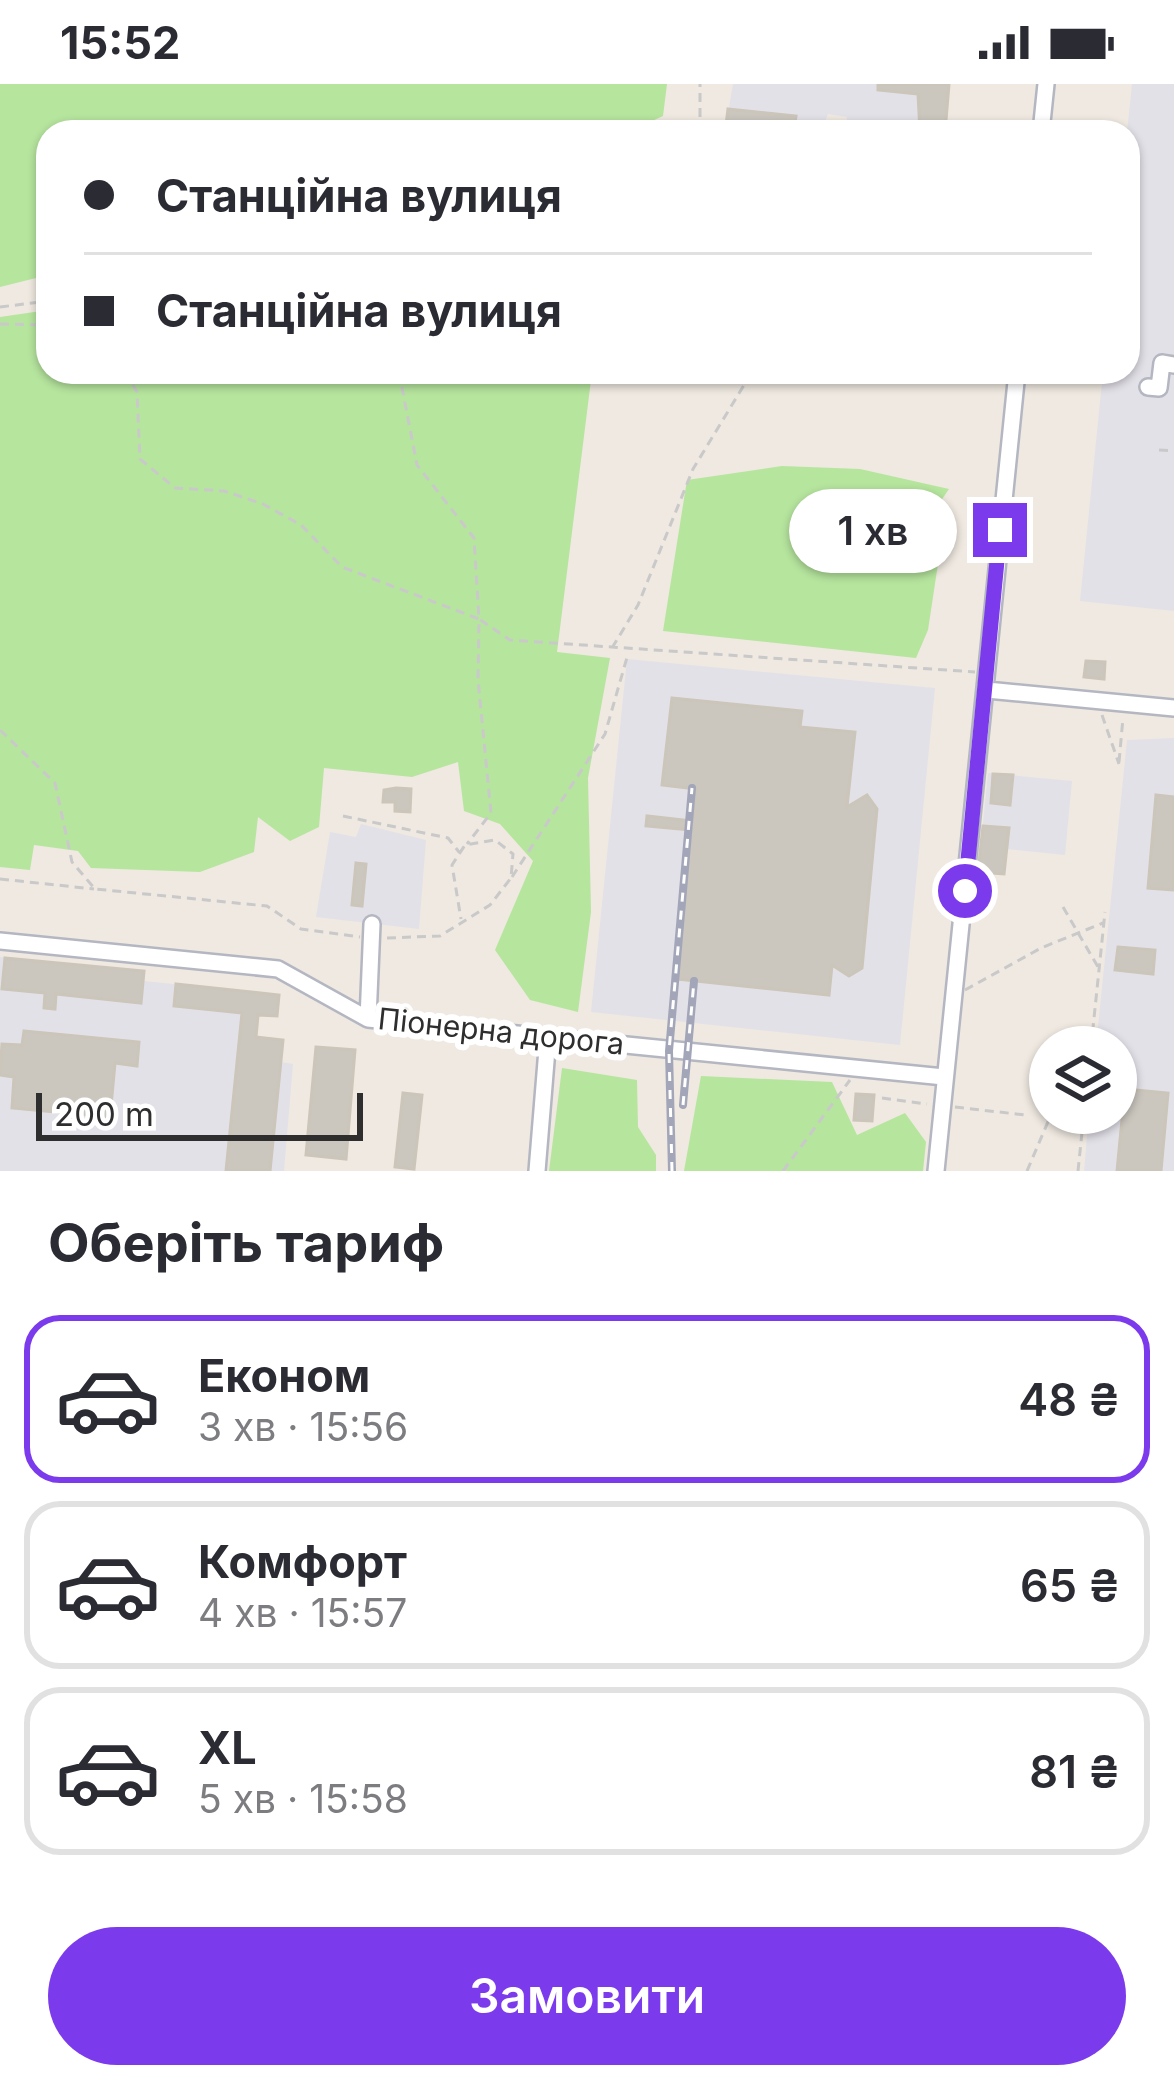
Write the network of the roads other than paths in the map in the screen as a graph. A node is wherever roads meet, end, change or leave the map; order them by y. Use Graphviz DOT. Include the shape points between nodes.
graph roads {
  1 [pos="1046,84"];
  2 [pos="1042,120"];
  3 [pos="1174,365"];
  4 [pos="1016,384"];
  5 [pos="1148,386"];
  6 [pos="987,691"];
  7 [pos="1174,708"];
  8 [pos="372,931"];
  9 [pos="0,941"];
  10 [pos="368,1019"];
  11 [pos="548,1036"];
  12 [pos="944,1078"];
  13 [pos="537,1171"];
  14 [pos="936,1171"];
  1 -- 2 [label="street"];
  3 -- 5 [label="street" via="1162,363 1159,388"];
  4 -- 6 [label="street"];
  6 -- 7 [label="street"];
  6 -- 12 [label="street"];
  8 -- 10 [label="street"];
  9 -- 10 [label="street, Піонерна дорога" via="278,969"];
  10 -- 11 [label="street, Піонерна дорога"];
  11 -- 12 [label="street, Піонерна дорога"];
  11 -- 13 [label="street"];
  12 -- 14 [label="street"];
}
